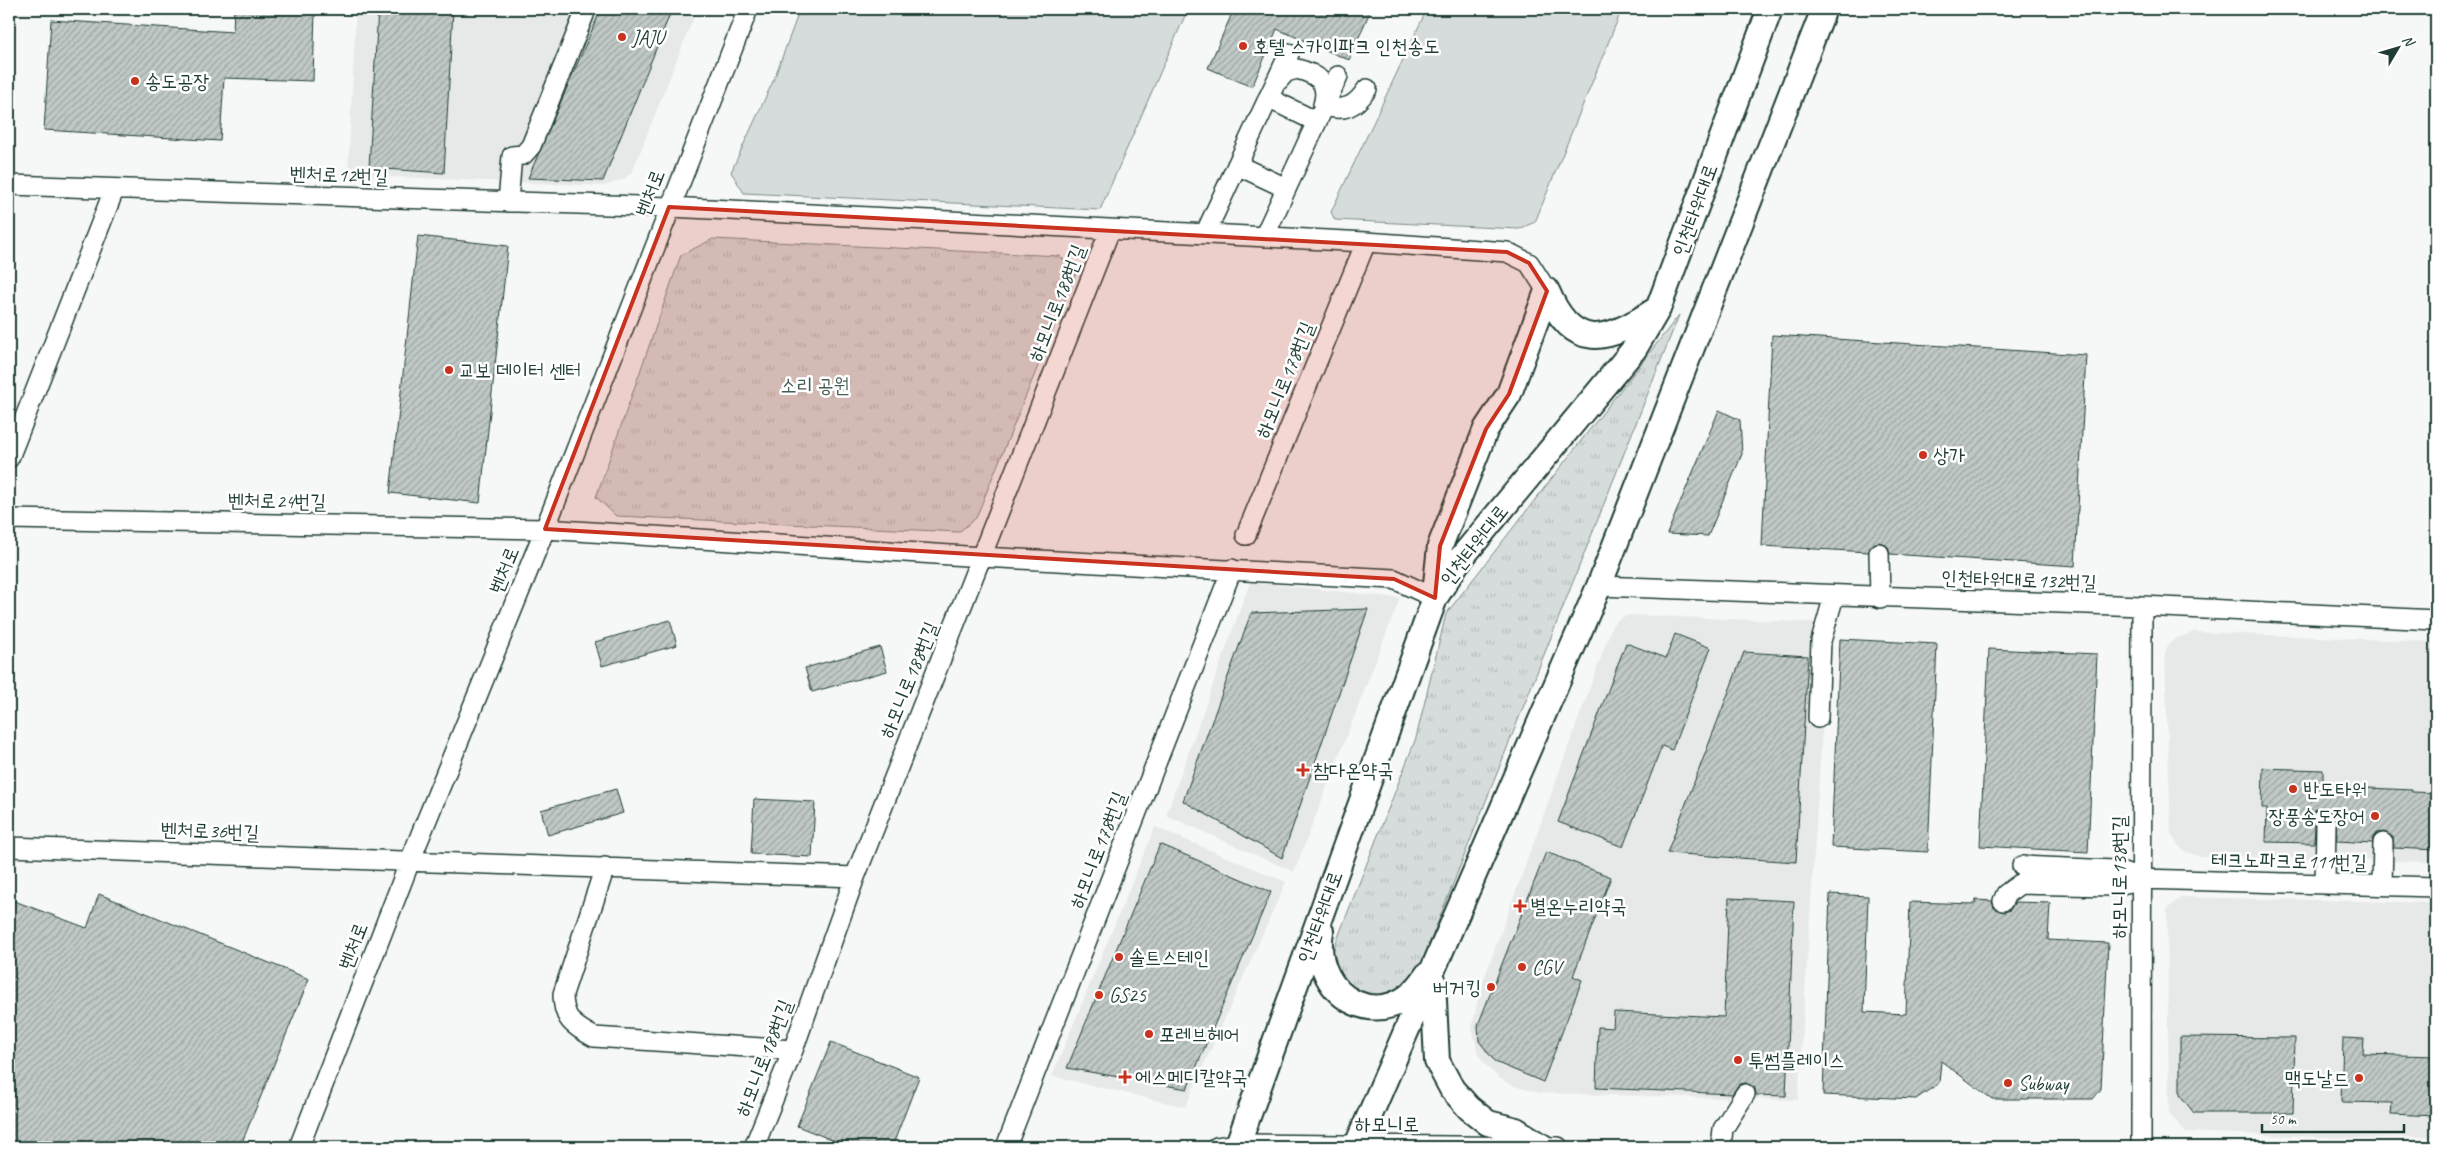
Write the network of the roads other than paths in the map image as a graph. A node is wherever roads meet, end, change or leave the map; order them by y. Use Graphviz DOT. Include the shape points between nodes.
graph roads {
  1 [pos="748,9"];
  2 [pos="1770,9"];
  3 [pos="1824,9"];
  4 [pos="586,11"];
  5 [pos="1289,54"];
  6 [pos="1338,76"];
  7 [pos="1367,89"];
  8 [pos="1271,93"];
  9 [pos="1321,113"];
  10 [pos="1237,165"];
  11 [pos="9,185"];
  12 [pos="1286,188"];
  13 [pos="114,190"];
  14 [pos="508,202"];
  15 [pos="669,207"];
  16 [pos="1110,230"];
  17 [pos="1205,234"];
  18 [pos="1264,237"];
  19 [pos="1366,242"];
  20 [pos="1547,291"];
  21 [pos="1658,309"];
  22 [pos="1568,324"];
  23 [pos="1530,336"];
  24 [pos="9,458"];
  25 [pos="9,519"];
  26 [pos="545,529"];
  27 [pos="1246,535"];
  28 [pos="1879,553"];
  29 [pos="982,557"];
  30 [pos="1232,568"];
  31 [pos="1599,586"];
  32 [pos="1834,596"];
  33 [pos="1435,598"];
  34 [pos="1880,598"];
  35 [pos="2142,606"];
  36 [pos="2436,620"];
  37 [pos="1818,718"];
  38 [pos="2322,818"];
  39 [pos="2383,843"];
  40 [pos="9,847"];
  41 [pos="410,861"];
  42 [pos="2022,866"];
  43 [pos="605,867"];
  44 [pos="855,877"];
  45 [pos="2141,879"];
  46 [pos="2325,884"];
  47 [pos="2382,886"];
  48 [pos="2436,887"];
  49 [pos="1330,890"];
  50 [pos="2004,901"];
  51 [pos="1436,965"];
  52 [pos="793,1050"];
  53 [pos="1745,1094"];
  54 [pos="1231,1146"];
  55 [pos="299,1147"];
  56 [pos="754,1147"];
  57 [pos="1006,1147"];
  58 [pos="1356,1147"];
  59 [pos="1543,1147"];
  60 [pos="1558,1147"];
  61 [pos="1721,1147"];
  62 [pos="2141,1147"];
  1 -- 15 [label="street, 벤처로"];
  2 -- 21 [label="main road, 인천타워대로"];
  3 -- 31 [label="main road"];
  4 -- 14 [label="street" via="531,146 523,155 512,156"];
  5 -- 8 [label="street"];
  6 -- 9 [label="street"];
  7 -- 9 [label="street" via="1357,102 1346,109"];
  8 -- 9 [label="street"];
  8 -- 9 [label="street" via="1280,77 1291,69 1301,70 1322,81 1326,92"];
  8 -- 10 [label="street"];
  9 -- 12 [label="street"];
  10 -- 12 [label="street"];
  10 -- 17 [label="street"];
  11 -- 13 [label="street, 벤처로12번길"];
  12 -- 18 [label="street"];
  13 -- 14 [label="street, 벤처로12번길"];
  13 -- 24 [label="street"];
  14 -- 15 [label="street, 벤처로12번길"];
  15 -- 16 [label="street, 벤처로12번길"];
  15 -- 26 [label="street, 벤처로"];
  16 -- 17 [label="street, 벤처로12번길"];
  16 -- 29 [label="street, 하모니로188번길"];
  17 -- 18 [label="street, 벤처로12번길"];
  18 -- 19 [label="street, 벤처로12번길"];
  19 -- 20 [label="street, 벤처로12번길" via="1507,252 1529,263"];
  19 -- 27 [label="street, 하모니로178번길"];
  20 -- 22 [label="main road" via="1557,314"];
  20 -- 23 [label="main road"];
  21 -- 22 [label="main road" via="1629,328 1607,336 1587,336"];
  21 -- 33 [label="main road, 인천타워대로" via="1635,348 1457,563"];
  22 -- 23 [label="main road" via="1547,323"];
  23 -- 33 [label="main road" via="1509,394 1486,429 1440,546"];
  25 -- 26 [label="street, 벤처로24번길"];
  26 -- 29 [label="street, 벤처로24번길"];
  26 -- 41 [label="street, 벤처로"];
  28 -- 34 [label="street"];
  29 -- 30 [label="street, 벤처로24번길"];
  29 -- 44 [label="street, 하모니로188번길"];
  30 -- 33 [label="street, 벤처로24번길" via="1394,579"];
  30 -- 57 [label="street, 하모니로178번길"];
  31 -- 32 [label="street, 인천타워대로132번길"];
  31 -- 51 [label="main road"];
  32 -- 34 [label="street, 인천타워대로132번길"];
  32 -- 37 [label="street" via="1821,641"];
  33 -- 49 [label="main road, 인천타워대로"];
  34 -- 35 [label="street, 인천타워대로132번길"];
  35 -- 36 [label="street, 인천타워대로132번길"];
  35 -- 45 [label="street, 하모니로138번길"];
  38 -- 46 [label="street" via="2326,824"];
  39 -- 47 [label="street"];
  40 -- 41 [label="street, 벤처로36번길"];
  41 -- 43 [label="street, 벤처로36번길"];
  41 -- 55 [label="street, 벤처로"];
  42 -- 45 [label="street" via="2114,870"];
  43 -- 44 [label="street, 벤처로36번길"];
  43 -- 52 [label="street" via="562,994 563,1008 569,1020 594,1037"];
  44 -- 52 [label="street, 하모니로188번길"];
  45 -- 46 [label="street, 테크노파크로111번길"];
  45 -- 50 [label="street" via="2114,886 2020,884 2006,894"];
  45 -- 62 [label="street, 하모니로138번길"];
  46 -- 47 [label="street, 테크노파크로111번길"];
  47 -- 48 [label="street, 테크노파크로111번길"];
  49 -- 51 [label="main road" via="1321,933 1322,962 1339,993 1352,1003 1381,1008 1399,1001 1410,994"];
  49 -- 54 [label="main road, 인천타워대로"];
  51 -- 58 [label="main road"];
  51 -- 59 [label="main road" via="1437,1061 1452,1090 1488,1123 1516,1130"];
  52 -- 56 [label="street, 하모니로188번길"];
  53 -- 61 [label="street" via="1723,1130"];
  54 -- 58 [label="street, 하모니로"];
  58 -- 59 [label="street, 하모니로"];
  59 -- 60 [label="street, 하모니로"];
}
